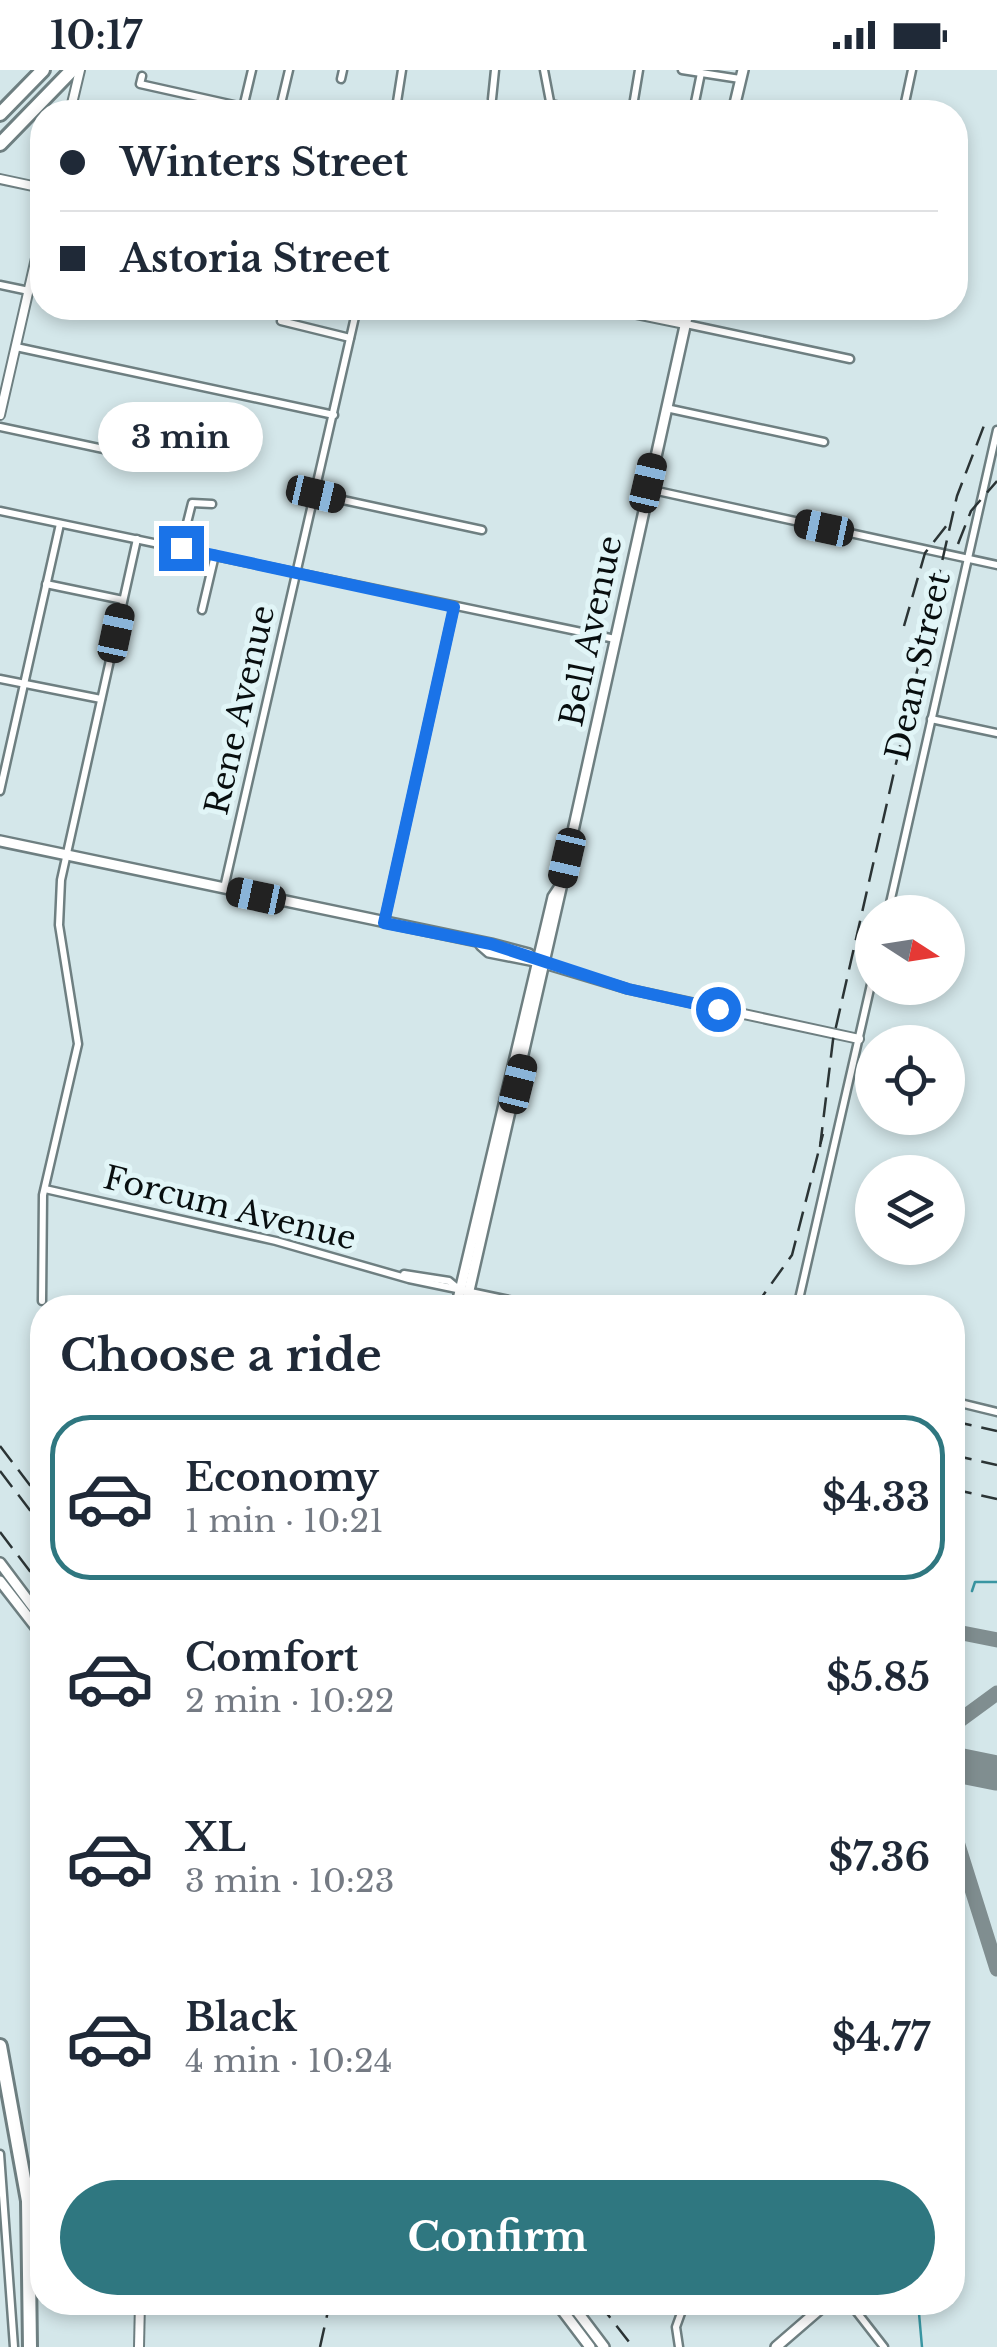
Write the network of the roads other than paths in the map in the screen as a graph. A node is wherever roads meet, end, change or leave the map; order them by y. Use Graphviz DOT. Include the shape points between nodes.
graph roads {
  1 [pos="43,70"];
  2 [pos="76,70"];
  3 [pos="252,70"];
  4 [pos="289,70"];
  5 [pos="342,70"];
  6 [pos="402,70"];
  7 [pos="496,70"];
  8 [pos="544,70"];
  9 [pos="639,70"];
  10 [pos="682,70"];
  11 [pos="912,70"];
  12 [pos="701,74"];
  13 [pos="741,75"];
  14 [pos="142,76"];
  15 [pos="341,80"];
  16 [pos="492,99"];
  17 [pos="45,100"];
  18 [pos="74,100"];
  19 [pos="203,100"];
  20 [pos="245,100"];
  21 [pos="282,100"];
  22 [pos="397,100"];
  23 [pos="550,100"];
  24 [pos="634,100"];
  25 [pos="696,100"];
  26 [pos="736,100"];
  27 [pos="905,100"];
  28 [pos="0,114"];
  29 [pos="30,115"];
  30 [pos="0,144"];
  31 [pos="0,179"];
  32 [pos="30,185"];
  33 [pos="0,285"];
  34 [pos="30,286"];
  35 [pos="29,291"];
  36 [pos="354,320"];
  37 [pos="665,320"];
  38 [pos="686,320"];
  39 [pos="281,322"];
  40 [pos="685,324"];
  41 [pos="350,338"];
  42 [pos="16,346"];
  43 [pos="850,359"];
  44 [pos="665,408"];
  45 [pos="0,415"];
  46 [pos="334,415"];
  47 [pos="0,427"];
  48 [pos="997,430"];
  49 [pos="824,442"];
  50 [pos="141,457"];
  51 [pos="646,489"];
  52 [pos="316,494"];
  53 [pos="212,504"];
  54 [pos="0,511"];
  55 [pos="60,524"];
  56 [pos="482,530"];
  57 [pos="138,538"];
  58 [pos="181,548"];
  59 [pos="215,555"];
  60 [pos="968,558"];
  61 [pos="997,565"];
  62 [pos="297,573"];
  63 [pos="46,584"];
  64 [pos="123,600"];
  65 [pos="454,607"];
  66 [pos="202,610"];
  67 [pos="616,640"];
  68 [pos="0,679"];
  69 [pos="24,684"];
  70 [pos="101,699"];
  71 [pos="932,718"];
  72 [pos="997,733"];
  73 [pos="0,791"];
  74 [pos="0,841"];
  75 [pos="66,855"];
  76 [pos="224,889"];
  77 [pos="892,895"];
  78 [pos="384,923"];
  79 [pos="539,963"];
  80 [pos="855,1038"];
  81 [pos="855,1056"];
  82 [pos="45,1189"];
  83 [pos="462,1288"];
  84 [pos="42,1295"];
  85 [pos="460,1295"];
  86 [pos="463,1295"];
  87 [pos="492,1295"];
  88 [pos="800,1295"];
  89 [pos="965,1404"];
  90 [pos="997,1412"];
  91 [pos="0,1564"];
  92 [pos="0,1581"];
  93 [pos="30,1603"];
  94 [pos="30,1620"];
  95 [pos="0,2046"];
  96 [pos="0,2154"];
  97 [pos="140,2315"];
  98 [pos="566,2315"];
  99 [pos="580,2315"];
  100 [pos="680,2315"];
  101 [pos="813,2315"];
  102 [pos="860,2315"];
  103 [pos="14,2347"];
  104 [pos="30,2347"];
  105 [pos="140,2347"];
  106 [pos="590,2347"];
  107 [pos="604,2347"];
  108 [pos="679,2347"];
  109 [pos="776,2347"];
  110 [pos="884,2347"];
  1 -- 28 [label="highway"];
  2 -- 17 [label="highway"];
  2 -- 18 [label="street"];
  3 -- 20 [label="street"];
  4 -- 21 [label="street"];
  5 -- 15 [label="street"];
  6 -- 22 [label="street"];
  7 -- 16 [label="street"];
  8 -- 23 [label="street"];
  9 -- 24 [label="street"];
  10 -- 12 [label="street"];
  11 -- 27 [label="street"];
  12 -- 13 [label="street"];
  12 -- 25 [label="street"];
  13 -- 26 [label="main road"];
  14 -- 19 [label="street" via="140,84"];
  29 -- 30 [label="highway"];
  31 -- 32 [label="street"];
  33 -- 35 [label="street"];
  34 -- 35 [label="street"];
  35 -- 42 [label="street"];
  36 -- 41 [label="street, Rene Avenue"];
  37 -- 40 [label="street"];
  38 -- 40 [label="main road, Bell Avenue"];
  39 -- 41 [label="street"];
  40 -- 43 [label="street"];
  40 -- 44 [label="main road, Bell Avenue"];
  41 -- 46 [label="street, Rene Avenue"];
  42 -- 45 [label="street"];
  42 -- 46 [label="street"];
  44 -- 49 [label="street"];
  44 -- 51 [label="main road, Bell Avenue"];
  46 -- 52 [label="street, Rene Avenue"];
  47 -- 50 [label="street"];
  48 -- 60 [label="street, Dean Street"];
  51 -- 60 [label="street"];
  51 -- 67 [label="main road, Bell Avenue"];
  52 -- 56 [label="street"];
  52 -- 62 [label="street, Rene Avenue"];
  53 -- 58 [label="street" via="192,503"];
  54 -- 55 [label="street"];
  55 -- 57 [label="street"];
  55 -- 63 [label="street"];
  57 -- 58 [label="street"];
  57 -- 64 [label="street"];
  58 -- 59 [label="street"];
  59 -- 62 [label="street"];
  59 -- 66 [label="street"];
  60 -- 61 [label="street"];
  60 -- 71 [label="street, Dean Street"];
  62 -- 65 [label="street"];
  62 -- 76 [label="street, Rene Avenue"];
  63 -- 64 [label="street"];
  63 -- 69 [label="street"];
  64 -- 70 [label="street"];
  65 -- 67 [label="street"];
  65 -- 78 [label="street"];
  67 -- 79 [label="main road, Bell Avenue"];
  68 -- 69 [label="street"];
  69 -- 70 [label="street"];
  69 -- 73 [label="street"];
  70 -- 75 [label="street"];
  71 -- 72 [label="street"];
  71 -- 77 [label="street, Dean Street"];
  74 -- 75 [label="main road"];
  75 -- 76 [label="main road"];
  75 -- 82 [label="street" via="59,925 78,1044"];
  76 -- 78 [label="main road"];
  78 -- 79 [label="main road"];
  79 -- 80 [label="street"];
  79 -- 83 [label="main road, Bell Avenue"];
  81 -- 88 [label="street"];
  82 -- 83 [label="street, Forcum Avenue"];
  82 -- 84 [label="street"];
  83 -- 85 [label="main road"];
  83 -- 86 [label="main road"];
  83 -- 87 [label="street, Forcum Avenue"];
  89 -- 90 [label="street"];
  91 -- 93 [label="main road"];
  92 -- 94 [label="main road"];
  95 -- 104 [label="highway" via="28,2201"];
  96 -- 103 [label="street"];
  97 -- 105 [label="street"];
  98 -- 106 [label="main road"];
  99 -- 107 [label="main road"];
  100 -- 108 [label="street"];
  101 -- 109 [label="main road"];
  102 -- 110 [label="street"];
}
